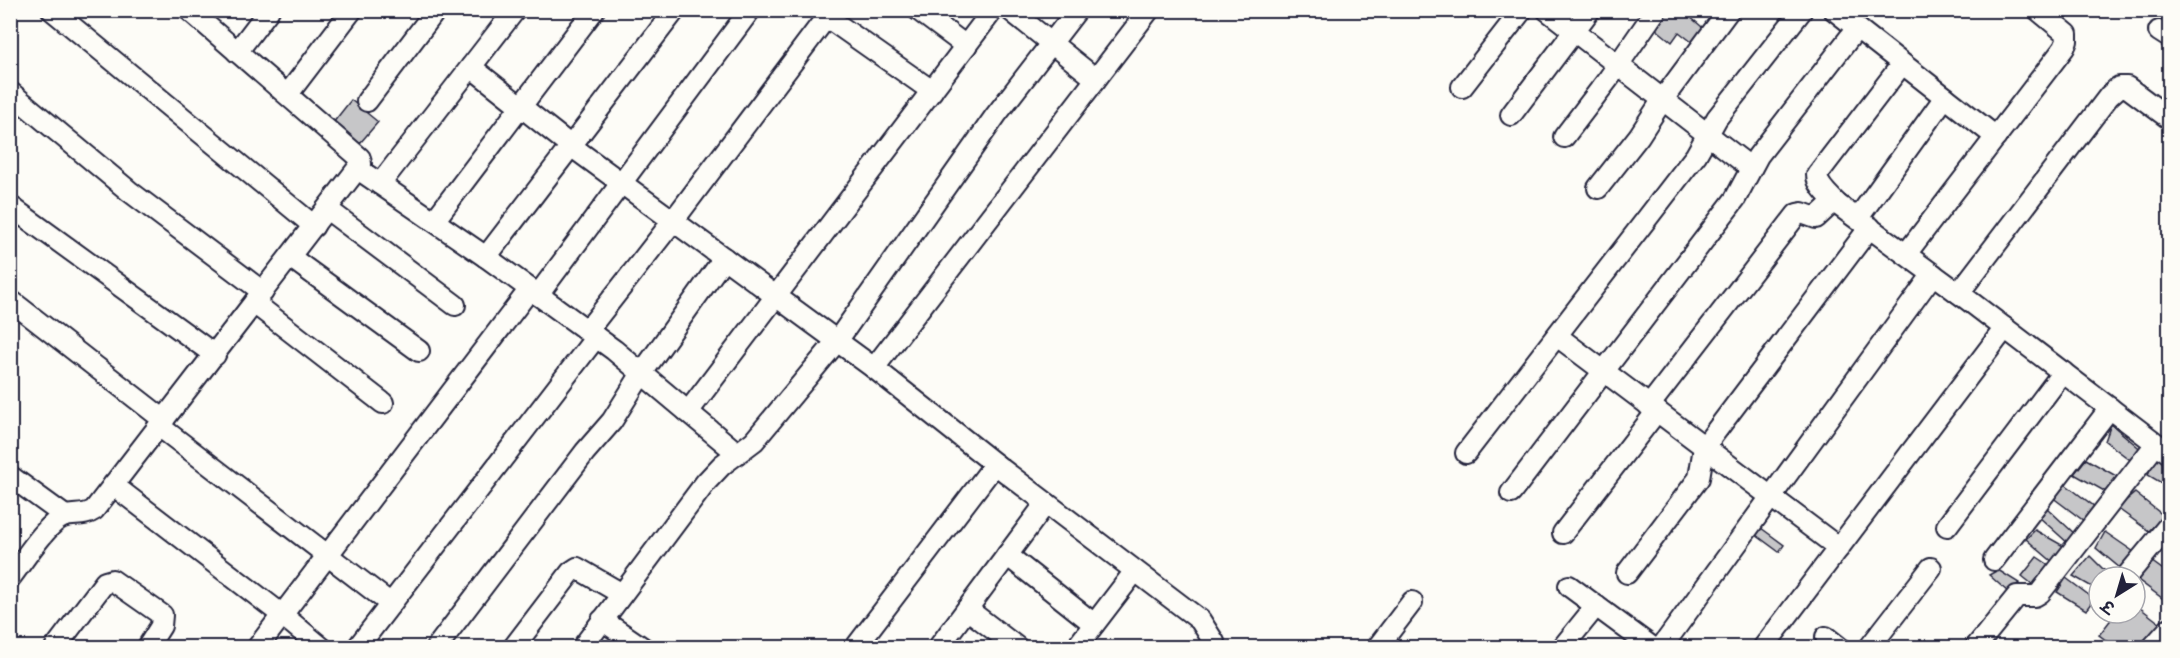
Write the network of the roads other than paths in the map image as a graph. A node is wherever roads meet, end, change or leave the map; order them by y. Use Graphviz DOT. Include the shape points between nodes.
graph roads {
  1 [pos="52,10"];
  2 [pos="189,10"];
  3 [pos="269,10"];
  4 [pos="352,10"];
  5 [pos="435,10"];
  6 [pos="515,10"];
  7 [pos="594,10"];
  8 [pos="675,10"];
  9 [pos="750,10"];
  10 [pos="918,10"];
  11 [pos="993,10"];
  12 [pos="1010,10"];
  13 [pos="1077,10"];
  14 [pos="1149,10"];
  15 [pos="1522,10"];
  16 [pos="1547,10"];
  17 [pos="1590,10"];
  18 [pos="1656,10"];
  19 [pos="1729,10"];
  20 [pos="1802,10"];
  21 [pos="1834,10"];
  22 [pos="2038,10"];
  23 [pos="819,15"];
  24 [pos="1857,28"];
  25 [pos="1574,31"];
  26 [pos="1051,43"];
  27 [pos="966,46"];
  28 [pos="237,51"];
  29 [pos="1902,64"];
  30 [pos="1618,65"];
  31 [pos="471,67"];
  32 [pos="1096,79"];
  33 [pos="1462,87"];
  34 [pos="932,91"];
  35 [pos="10,92"];
  36 [pos="288,94"];
  37 [pos="1945,97"];
  38 [pos="1663,99"];
  39 [pos="367,101"];
  40 [pos="521,106"];
  41 [pos="1511,115"];
  42 [pos="2169,119"];
  43 [pos="1707,136"];
  44 [pos="1564,137"];
  45 [pos="1996,137"];
  46 [pos="571,146"];
  47 [pos="1751,168"];
  48 [pos="358,169"];
  49 [pos="622,183"];
  50 [pos="380,184"];
  51 [pos="1598,188"];
  52 [pos="1837,204"];
  53 [pos="10,206"];
  54 [pos="327,209"];
  55 [pos="434,221"];
  56 [pos="674,221"];
  57 [pos="1864,222"];
  58 [pos="314,226"];
  59 [pos="1906,254"];
  60 [pos="290,257"];
  61 [pos="486,257"];
  62 [pos="724,258"];
  63 [pos="1933,274"];
  64 [pos="534,292"];
  65 [pos="1959,293"];
  66 [pos="776,296"];
  67 [pos="259,298"];
  68 [pos="10,300"];
  69 [pos="455,305"];
  70 [pos="2005,328"];
  71 [pos="592,334"];
  72 [pos="1557,336"];
  73 [pos="837,341"];
  74 [pos="419,351"];
  75 [pos="214,355"];
  76 [pos="874,368"];
  77 [pos="1603,371"];
  78 [pos="2063,372"];
  79 [pos="642,373"];
  80 [pos="383,403"];
  81 [pos="1653,408"];
  82 [pos="2110,408"];
  83 [pos="688,412"];
  84 [pos="162,423"];
  85 [pos="1704,447"];
  86 [pos="2163,449"];
  87 [pos="738,453"];
  88 [pos="1466,453"];
  89 [pos="995,464"];
  90 [pos="10,476"];
  91 [pos="114,485"];
  92 [pos="1511,494"];
  93 [pos="1770,497"];
  94 [pos="1046,503"];
  95 [pos="65,516"];
  96 [pos="2169,524"];
  97 [pos="1947,526"];
  98 [pos="1563,533"];
  99 [pos="1839,548"];
  100 [pos="1007,555"];
  101 [pos="328,556"];
  102 [pos="1994,560"];
  103 [pos="2136,565"];
  104 [pos="1931,568"];
  105 [pos="1135,571"];
  106 [pos="1627,573"];
  107 [pos="10,578"];
  108 [pos="1569,586"];
  109 [pos="622,594"];
  110 [pos="1412,602"];
  111 [pos="391,604"];
  112 [pos="1596,606"];
  113 [pos="967,609"];
  114 [pos="281,614"];
  115 [pos="602,620"];
  116 [pos="1094,624"];
  117 [pos="2169,628"];
  118 [pos="1642,645"];
  119 [pos="1215,646"];
  120 [pos="55,648"];
  121 [pos="147,648"];
  122 [pos="257,648"];
  123 [pos="321,648"];
  124 [pos="357,648"];
  125 [pos="436,648"];
  126 [pos="513,648"];
  127 [pos="582,648"];
  128 [pos="643,648"];
  129 [pos="855,648"];
  130 [pos="938,648"];
  131 [pos="1018,648"];
  132 [pos="1076,648"];
  133 [pos="1377,648"];
  134 [pos="1563,648"];
  135 [pos="1661,648"];
  136 [pos="1763,648"];
  137 [pos="1869,648"];
  138 [pos="1975,648"];
  139 [pos="2152,648"];
  1 -- 58 [label="street"];
  2 -- 28 [label="street"];
  3 -- 28 [label="street"];
  4 -- 36 [label="street"];
  5 -- 39 [label="street"];
  6 -- 31 [label="street"];
  7 -- 40 [label="street"];
  8 -- 46 [label="street"];
  9 -- 49 [label="street"];
  10 -- 27 [label="street"];
  11 -- 27 [label="street"];
  12 -- 26 [label="street"];
  13 -- 26 [label="street"];
  14 -- 32 [label="street"];
  15 -- 33 [label="street"];
  16 -- 25 [label="street"];
  17 -- 25 [label="street"];
  18 -- 30 [label="street"];
  19 -- 38 [label="street"];
  20 -- 43 [label="street"];
  21 -- 24 [label="street"];
  22 -- 45 [label="street" via="2065,31 2067,41"];
  23 -- 34 [label="street"];
  23 -- 56 [label="street"];
  24 -- 29 [label="street"];
  24 -- 47 [label="street"];
  25 -- 30 [label="street"];
  25 -- 41 [label="street"];
  26 -- 32 [label="street"];
  26 -- 73 [label="street"];
  27 -- 34 [label="street"];
  28 -- 36 [label="street"];
  29 -- 37 [label="street"];
  29 -- 52 [label="street" via="1817,175 1820,185"];
  30 -- 38 [label="street"];
  30 -- 44 [label="street"];
  31 -- 40 [label="street"];
  31 -- 50 [label="street"];
  32 -- 76 [label="street"];
  34 -- 66 [label="street"];
  35 -- 67 [label="street"];
  36 -- 48 [label="street" via="360,158"];
  37 -- 45 [label="street"];
  37 -- 57 [label="street"];
  38 -- 43 [label="street"];
  38 -- 51 [label="street"];
  40 -- 46 [label="street"];
  40 -- 55 [label="street"];
  42 -- 65 [label="street" via="2127,87 2119,87"];
  43 -- 47 [label="street"];
  43 -- 72 [label="street"];
  45 -- 59 [label="street"];
  46 -- 49 [label="street"];
  46 -- 61 [label="street"];
  47 -- 77 [label="street" via="1735,199"];
  48 -- 50 [label="street"];
  48 -- 54 [label="street"];
  49 -- 56 [label="street"];
  49 -- 64 [label="street"];
  50 -- 55 [label="street"];
  52 -- 57 [label="street"];
  52 -- 81 [label="street" via="1832,203 1816,218 1797,214"];
  53 -- 75 [label="street"];
  54 -- 58 [label="street"];
  54 -- 69 [label="street"];
  55 -- 61 [label="street"];
  56 -- 62 [label="street"];
  56 -- 71 [label="street"];
  57 -- 59 [label="street"];
  57 -- 85 [label="street"];
  58 -- 60 [label="street"];
  59 -- 63 [label="street"];
  60 -- 67 [label="street"];
  60 -- 74 [label="street"];
  61 -- 64 [label="street"];
  62 -- 66 [label="street"];
  62 -- 79 [label="street"];
  63 -- 65 [label="street"];
  63 -- 93 [label="street"];
  64 -- 71 [label="street"];
  64 -- 101 [label="street"];
  65 -- 70 [label="street"];
  66 -- 73 [label="street"];
  66 -- 83 [label="street"];
  67 -- 75 [label="street"];
  67 -- 80 [label="street"];
  68 -- 84 [label="street"];
  70 -- 78 [label="street"];
  70 -- 99 [label="street"];
  71 -- 79 [label="street"];
  71 -- 111 [label="street"];
  72 -- 77 [label="street"];
  72 -- 88 [label="street"];
  73 -- 76 [label="street"];
  73 -- 87 [label="street" via="754,441"];
  75 -- 84 [label="street"];
  76 -- 89 [label="street"];
  77 -- 81 [label="street"];
  77 -- 92 [label="street"];
  78 -- 82 [label="street"];
  78 -- 97 [label="street"];
  79 -- 83 [label="street"];
  79 -- 125 [label="street" via="604,431"];
  81 -- 85 [label="street"];
  81 -- 98 [label="street"];
  82 -- 86 [label="street"];
  82 -- 102 [label="street"];
  83 -- 87 [label="street"];
  84 -- 91 [label="street"];
  84 -- 101 [label="street"];
  85 -- 93 [label="street"];
  85 -- 106 [label="street" via="1699,478"];
  86 -- 138 [label="street" via="2040,593 2017,596"];
  87 -- 109 [label="street" via="706,482"];
  89 -- 94 [label="street"];
  89 -- 129 [label="street"];
  90 -- 95 [label="street"];
  91 -- 95 [label="street" via="88,514"];
  91 -- 114 [label="street"];
  93 -- 99 [label="street"];
  93 -- 135 [label="street"];
  94 -- 100 [label="street"];
  94 -- 105 [label="street"];
  95 -- 107 [label="street" via="52,523"];
  96 -- 103 [label="street"];
  99 -- 136 [label="street"];
  100 -- 113 [label="street"];
  100 -- 116 [label="street"];
  101 -- 111 [label="street"];
  101 -- 114 [label="street"];
  104 -- 137 [label="street"];
  105 -- 116 [label="street"];
  105 -- 119 [label="street" via="1200,620"];
  108 -- 112 [label="street"];
  109 -- 115 [label="street"];
  109 -- 126 [label="street" via="577,568"];
  110 -- 133 [label="street"];
  111 -- 124 [label="street"];
  112 -- 118 [label="street"];
  112 -- 134 [label="street"];
  113 -- 130 [label="street"];
  113 -- 131 [label="street"];
  114 -- 122 [label="street"];
  114 -- 123 [label="street"];
  115 -- 127 [label="street"];
  115 -- 128 [label="street"];
  116 -- 132 [label="street"];
  117 -- 139 [label="street"];
  120 -- 121 [label="street" via="105,582 112,580 162,615 161,626"];
}
